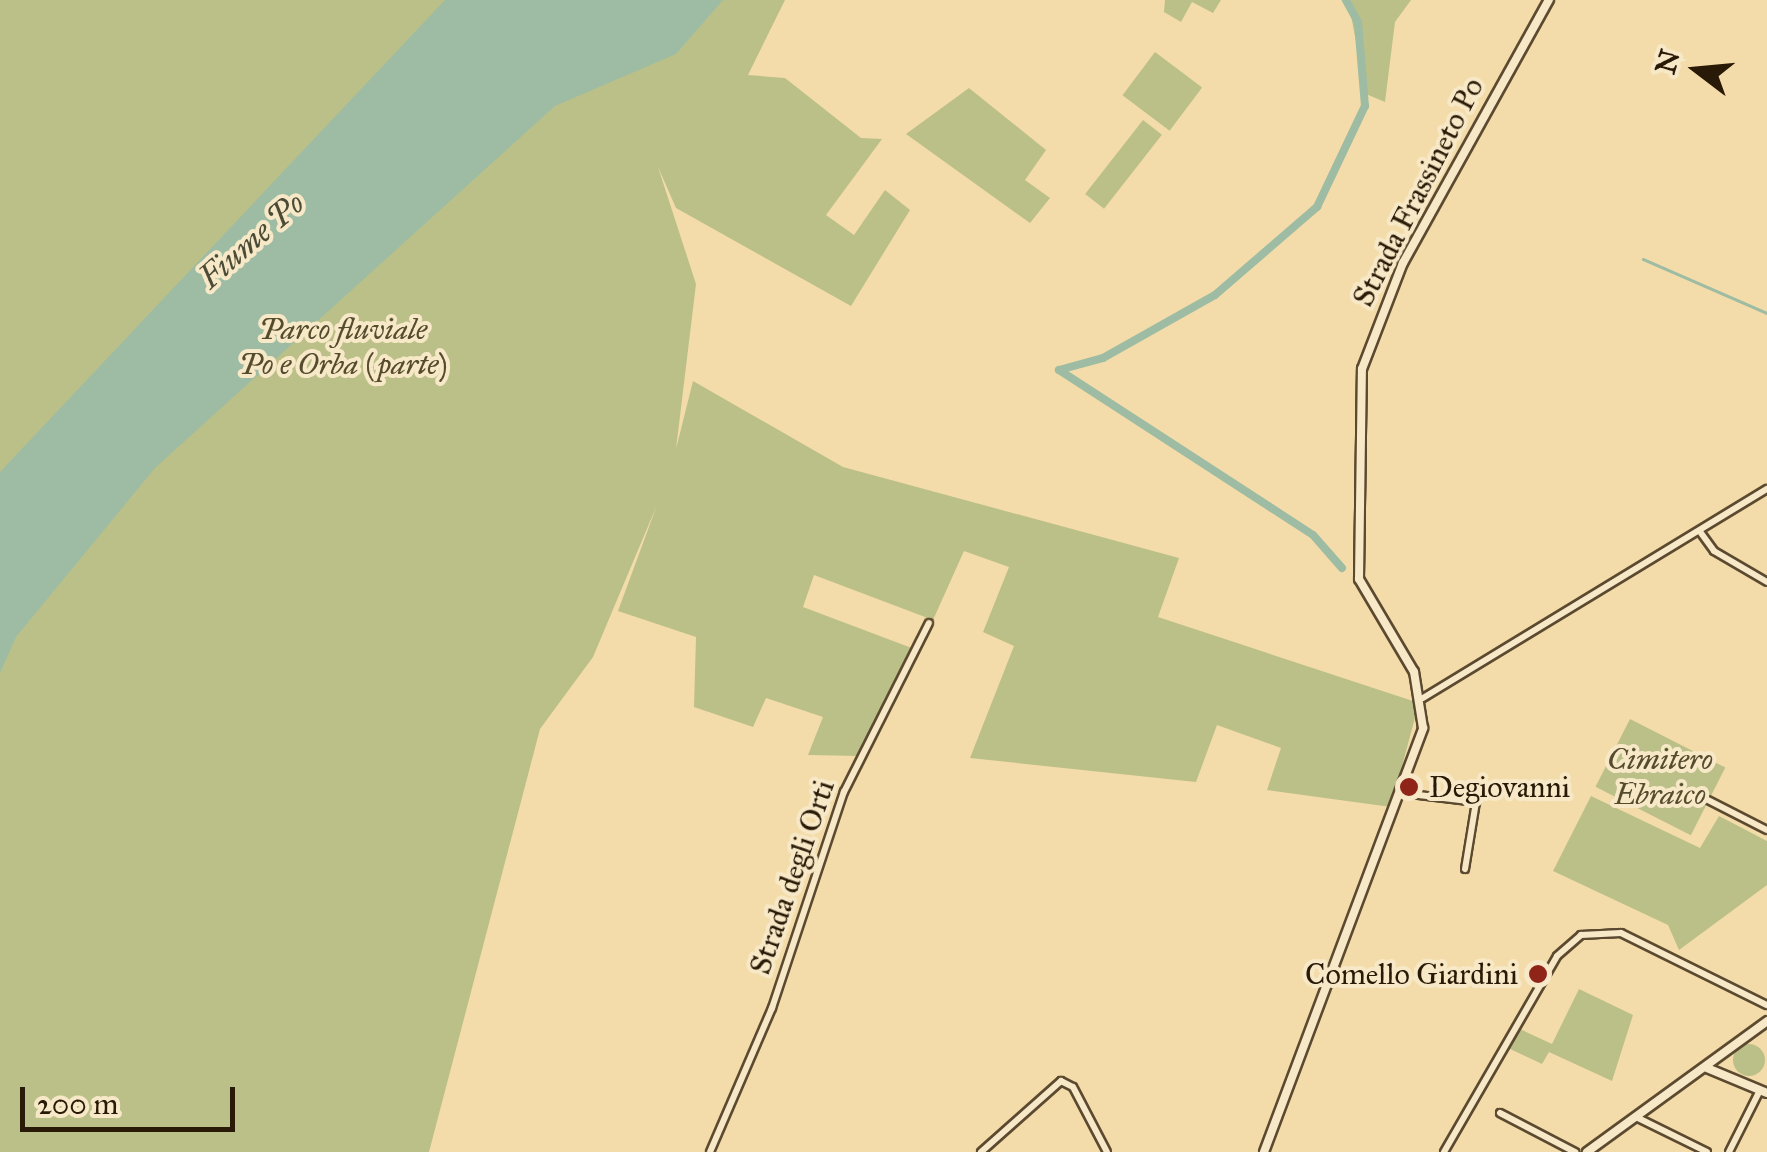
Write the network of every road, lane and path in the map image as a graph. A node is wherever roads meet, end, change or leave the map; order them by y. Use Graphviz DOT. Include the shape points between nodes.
graph roads {
  1 [pos="1549,0"];
  2 [pos="1767,489"];
  3 [pos="1701,532"];
  4 [pos="1767,582"];
  5 [pos="929,622"];
  6 [pos="1423,698"];
  7 [pos="1402,793"];
  8 [pos="1708,800"];
  9 [pos="1767,830"];
  10 [pos="1466,869"];
  11 [pos="1767,1005"];
  12 [pos="1767,1021"];
  13 [pos="1737,1043"];
  14 [pos="1703,1069"];
  15 [pos="1732,1075"];
  16 [pos="1764,1091"];
  17 [pos="1500,1114"];
  18 [pos="1636,1117"];
  19 [pos="710,1152"];
  20 [pos="982,1152"];
  21 [pos="1107,1152"];
  22 [pos="1264,1152"];
  23 [pos="1444,1152"];
  24 [pos="1575,1152"];
  25 [pos="1586,1152"];
  26 [pos="1707,1152"];
  27 [pos="1729,1152"];
  1 -- 6 [label="street, Strada Frassineto Po" via="1397,276 1362,368 1358,579"];
  2 -- 3 [label="street"];
  3 -- 4 [label="street" via="1714,551"];
  3 -- 6 [label="street"];
  5 -- 19 [label="street, Strada degli Orti" via="844,792 772,1008"];
  6 -- 7 [label="street"];
  7 -- 10 [label="street" via="1476,802"];
  7 -- 22 [label="street"];
  8 -- 9 [label="street"];
  11 -- 23 [label="street" via="1621,933 1594,930 1570,942"];
  12 -- 13 [label="street"];
  13 -- 14 [label="street"];
  13 -- 15 [label="street" via="1727,1057"];
  14 -- 15 [label="street"];
  14 -- 18 [label="street"];
  15 -- 16 [label="street"];
  16 -- 27 [label="street"];
  17 -- 24 [label="street"];
  18 -- 25 [label="street"];
  18 -- 26 [label="street"];
  20 -- 21 [label="street" via="1045,1088 1069,1083"];
}
